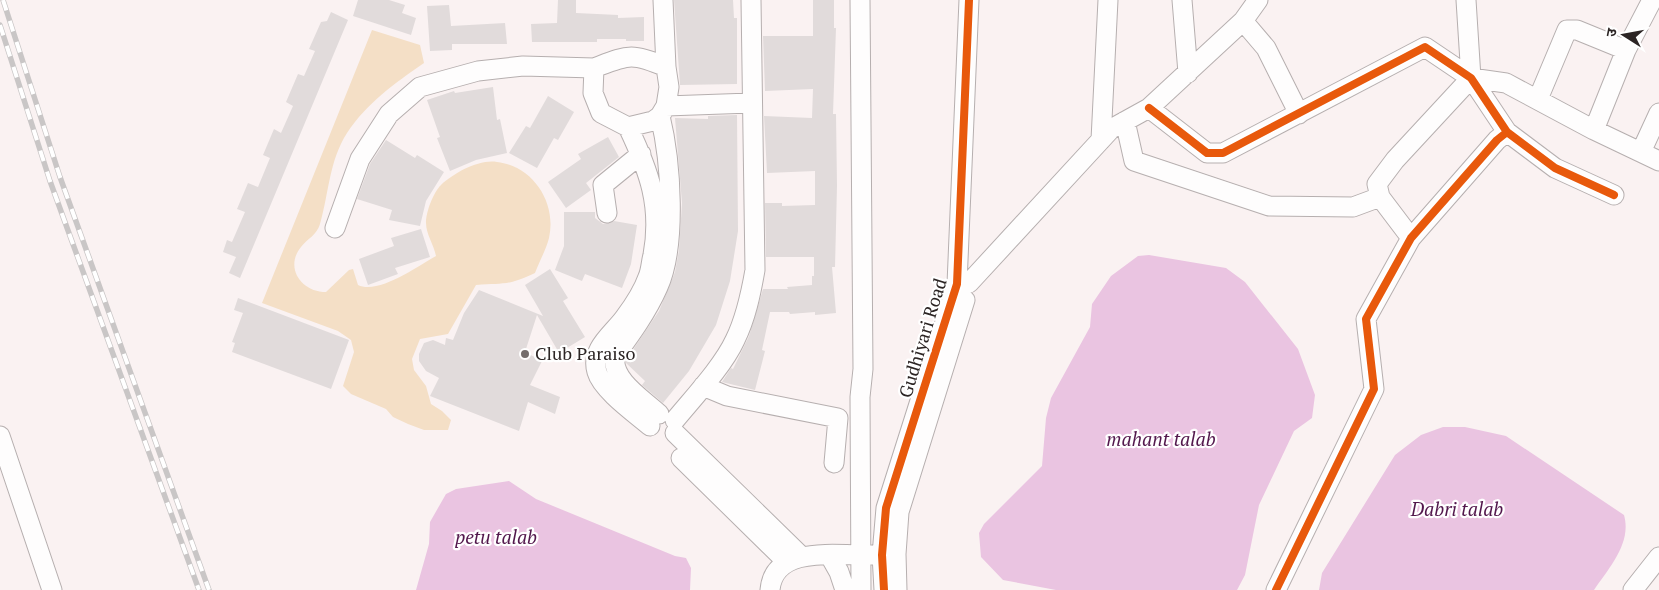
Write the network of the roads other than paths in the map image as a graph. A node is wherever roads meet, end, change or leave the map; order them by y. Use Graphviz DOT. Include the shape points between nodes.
graph roads {
  1 [pos="663,0"];
  2 [pos="751,0"];
  3 [pos="849,0"];
  4 [pos="860,0"];
  5 [pos="969,0"];
  6 [pos="981,0"];
  7 [pos="1108,0"];
  8 [pos="1182,0"];
  9 [pos="1258,0"];
  10 [pos="1466,0"];
  11 [pos="1652,0"];
  12 [pos="1243,22"];
  13 [pos="1626,50"];
  14 [pos="666,67"];
  15 [pos="594,68"];
  16 [pos="1188,73"];
  17 [pos="1471,78"];
  18 [pos="1538,99"];
  19 [pos="751,103"];
  20 [pos="1149,108"];
  21 [pos="663,111"];
  22 [pos="1659,113"];
  23 [pos="1299,114"];
  24 [pos="1125,121"];
  25 [pos="628,127"];
  26 [pos="1594,130"];
  27 [pos="1507,132"];
  28 [pos="1101,140"];
  29 [pos="1640,152"];
  30 [pos="641,154"];
  31 [pos="1659,161"];
  32 [pos="1614,195"];
  33 [pos="1380,197"];
  34 [pos="607,213"];
  35 [pos="335,228"];
  36 [pos="662,238"];
  37 [pos="1411,238"];
  38 [pos="963,283"];
  39 [pos="703,386"];
  40 [pos="860,397"];
  41 [pos="665,427"];
  42 [pos="0,436"];
  43 [pos="0,459"];
  44 [pos="834,463"];
  45 [pos="861,555"];
  46 [pos="882,555"];
  47 [pos="830,556"];
  48 [pos="1659,557"];
  49 [pos="794,559"];
  50 [pos="44,590"];
  51 [pos="52,590"];
  52 [pos="770,590"];
  53 [pos="845,590"];
  54 [pos="861,590"];
  55 [pos="884,590"];
  56 [pos="898,590"];
  57 [pos="1276,590"];
  58 [pos="1633,590"];
  1 -- 14 [label="street"];
  2 -- 19 [label="street"];
  3 -- 40 [label="street" via="854,372"];
  4 -- 40 [label="street" via="863,369"];
  5 -- 38 [label="street, Gudhiyari Road"];
  6 -- 38 [label="street, Gudhiyari Road"];
  7 -- 28 [label="street"];
  8 -- 16 [label="street"];
  9 -- 12 [label="street"];
  10 -- 17 [label="street"];
  11 -- 13 [label="street"];
  12 -- 16 [label="street"];
  12 -- 23 [label="street" via="1266,48"];
  13 -- 18 [label="street" via="1577,30 1567,30"];
  13 -- 26 [label="street"];
  14 -- 15 [label="street" via="633,55"];
  14 -- 21 [label="street" via="669,88"];
  15 -- 25 [label="street" via="593,92 601,113"];
  15 -- 35 [label="street" via="523,66 487,70 420,87 389,114 360,159"];
  16 -- 20 [label="street"];
  17 -- 18 [label="street" via="1506,83"];
  17 -- 23 [label="street" via="1425,47"];
  17 -- 27 [label="street"];
  17 -- 33 [label="street" via="1395,160 1377,184"];
  18 -- 26 [label="street"];
  19 -- 21 [label="street"];
  19 -- 39 [label="street" via="755,270 750,298 735,341"];
  20 -- 23 [label="street" via="1207,153 1223,153"];
  20 -- 24 [label="street"];
  21 -- 25 [label="street" via="653,121"];
  21 -- 36 [label="street" via="670,204"];
  22 -- 29 [label="street"];
  24 -- 28 [label="street"];
  24 -- 33 [label="street" via="1134,161 1269,206 1353,207"];
  25 -- 30 [label="street"];
  26 -- 29 [label="street"];
  27 -- 32 [label="street" via="1555,168"];
  27 -- 37 [label="street"];
  28 -- 38 [label="street"];
  29 -- 31 [label="street"];
  30 -- 34 [label="street" via="603,185"];
  30 -- 36 [label="street" via="652,184"];
  33 -- 37 [label="street"];
  36 -- 41 [label="street" via="648,277 624,319 604,341 598,354 597,372 607,388"];
  37 -- 57 [label="street" via="1366,319 1374,389"];
  38 -- 46 [label="street, Gudhiyari Road" via="886,508"];
  38 -- 56 [label="street, Gudhiyari Road" via="899,512"];
  39 -- 41 [label="street"];
  39 -- 44 [label="street" via="727,396 838,418"];
  40 -- 45 [label="street"];
  41 -- 49 [label="street"];
  42 -- 51 [label="street"];
  43 -- 50 [label="street"];
  45 -- 46 [label="street"];
  45 -- 47 [label="street"];
  45 -- 54 [label="street"];
  46 -- 55 [label="street, Gudhiyari Road"];
  47 -- 49 [label="street"];
  47 -- 53 [label="street"];
  48 -- 58 [label="street"];
  49 -- 52 [label="street" via="775,572"];
}
